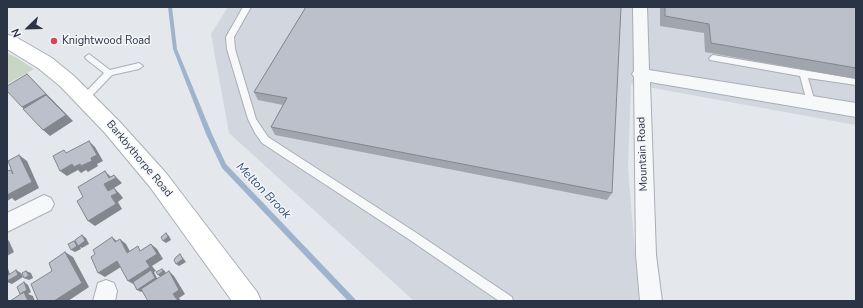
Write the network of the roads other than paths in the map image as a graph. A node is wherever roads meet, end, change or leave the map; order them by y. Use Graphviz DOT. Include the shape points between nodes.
graph roads {
  1 [pos="247,7"];
  2 [pos="640,7"];
  3 [pos="7,41"];
  4 [pos="89,57"];
  5 [pos="713,58"];
  6 [pos="139,66"];
  7 [pos="109,73"];
  8 [pos="640,74"];
  9 [pos="803,74"];
  10 [pos="856,82"];
  11 [pos="84,99"];
  12 [pos="811,102"];
  13 [pos="856,110"];
  14 [pos="44,204"];
  15 [pos="7,223"];
  16 [pos="248,301"];
  17 [pos="508,301"];
  18 [pos="651,301"];
  1 -- 17 [label="lane" via="230,37 231,49 252,120 265,140"];
  2 -- 8 [label="street, Mountain Road"];
  3 -- 11 [label="street, Barkbythorpe Road" via="45,63"];
  4 -- 7 [label="lane"];
  5 -- 9 [label="lane"];
  6 -- 7 [label="lane"];
  7 -- 11 [label="lane"];
  8 -- 12 [label="street"];
  8 -- 18 [label="street, Mountain Road" via="646,255"];
  9 -- 10 [label="lane"];
  9 -- 12 [label="lane"];
  11 -- 16 [label="street, Barkbythorpe Road" via="158,180"];
  12 -- 13 [label="street"];
  14 -- 15 [label="street"];
}
